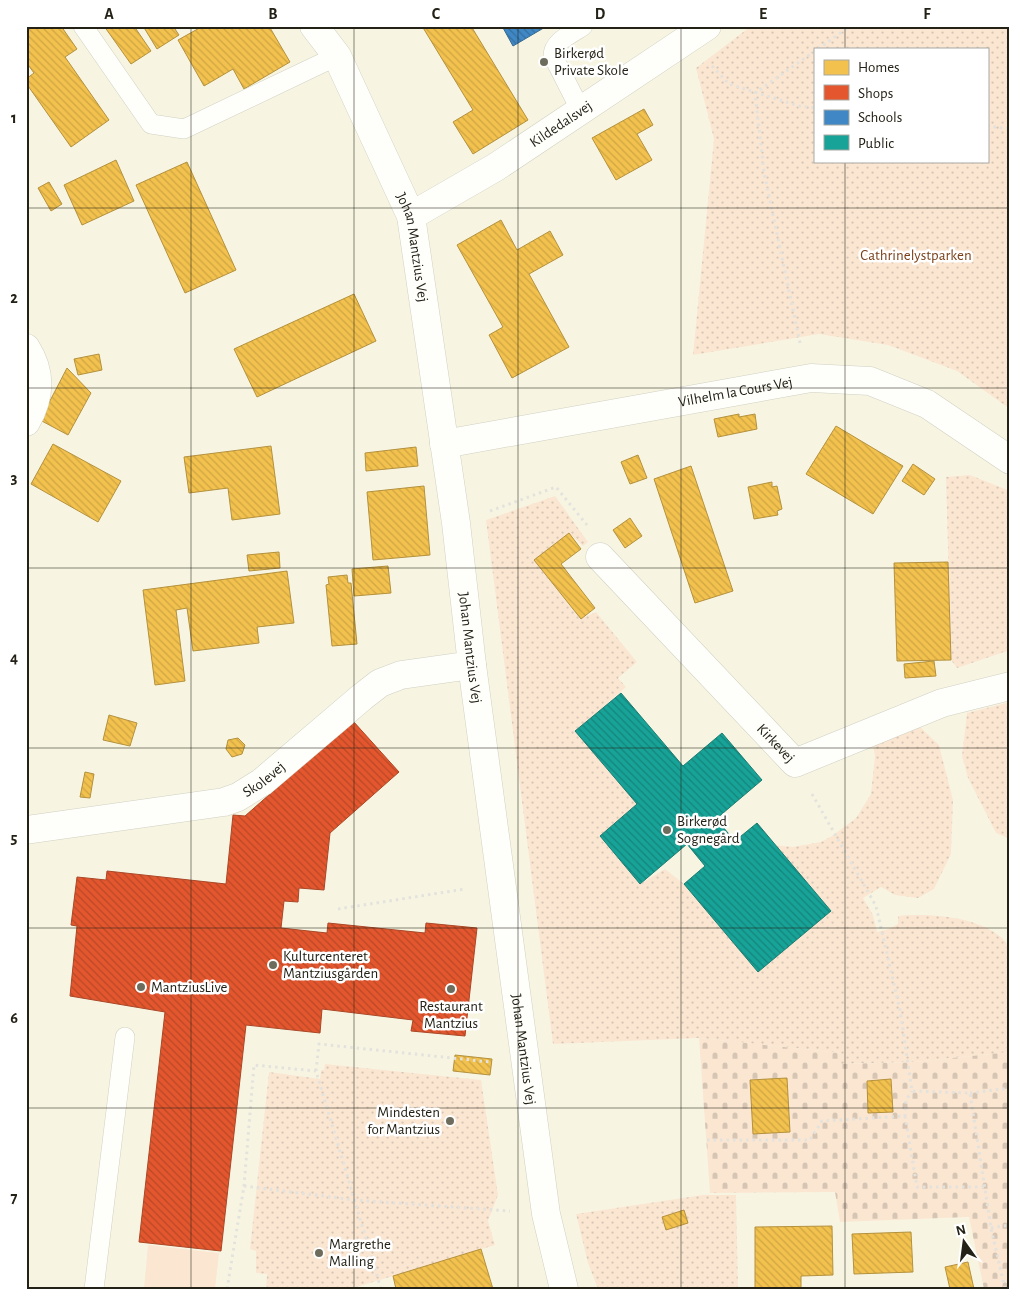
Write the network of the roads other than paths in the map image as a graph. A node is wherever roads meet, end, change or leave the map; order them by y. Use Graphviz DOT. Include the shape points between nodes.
graph roads {
  1 [pos="83,26"];
  2 [pos="314,26"];
  3 [pos="583,26"];
  4 [pos="698,33"];
  5 [pos="337,56"];
  6 [pos="581,111"];
  7 [pos="411,216"];
  8 [pos="26,348"];
  9 [pos="26,422"];
  10 [pos="444,444"];
  11 [pos="1010,460"];
  12 [pos="600,557"];
  13 [pos="472,666"];
  14 [pos="1010,686"];
  15 [pos="26,830"];
  16 [pos="125,1037"];
  17 [pos="94,1289"];
  18 [pos="564,1289"];
  1 -- 5 [label="lane" via="150,124 184,129"];
  2 -- 5 [label="street, Johan Mantzius Vej"];
  3 -- 6 [label="lane" via="553,50 553,56"];
  4 -- 6 [label="street, Kildedalsvej"];
  5 -- 7 [label="street, Johan Mantzius Vej"];
  6 -- 7 [label="street, Kildedalsvej" via="496,167"];
  7 -- 10 [label="street, Johan Mantzius Vej"];
  8 -- 9 [label="street" via="37,368 38,381 37,397"];
  10 -- 11 [label="street, Vilhelm la Cours Vej" via="811,378 870,381 927,404"];
  10 -- 13 [label="street, Johan Mantzius Vej"];
  12 -- 14 [label="street, Kirkevej" via="795,763 942,703"];
  13 -- 15 [label="street, Skolevej" via="401,675 380,683 262,782 238,797 216,803"];
  13 -- 18 [label="street, Johan Mantzius Vej" via="546,1214"];
  16 -- 17 [label="lane"];
}
